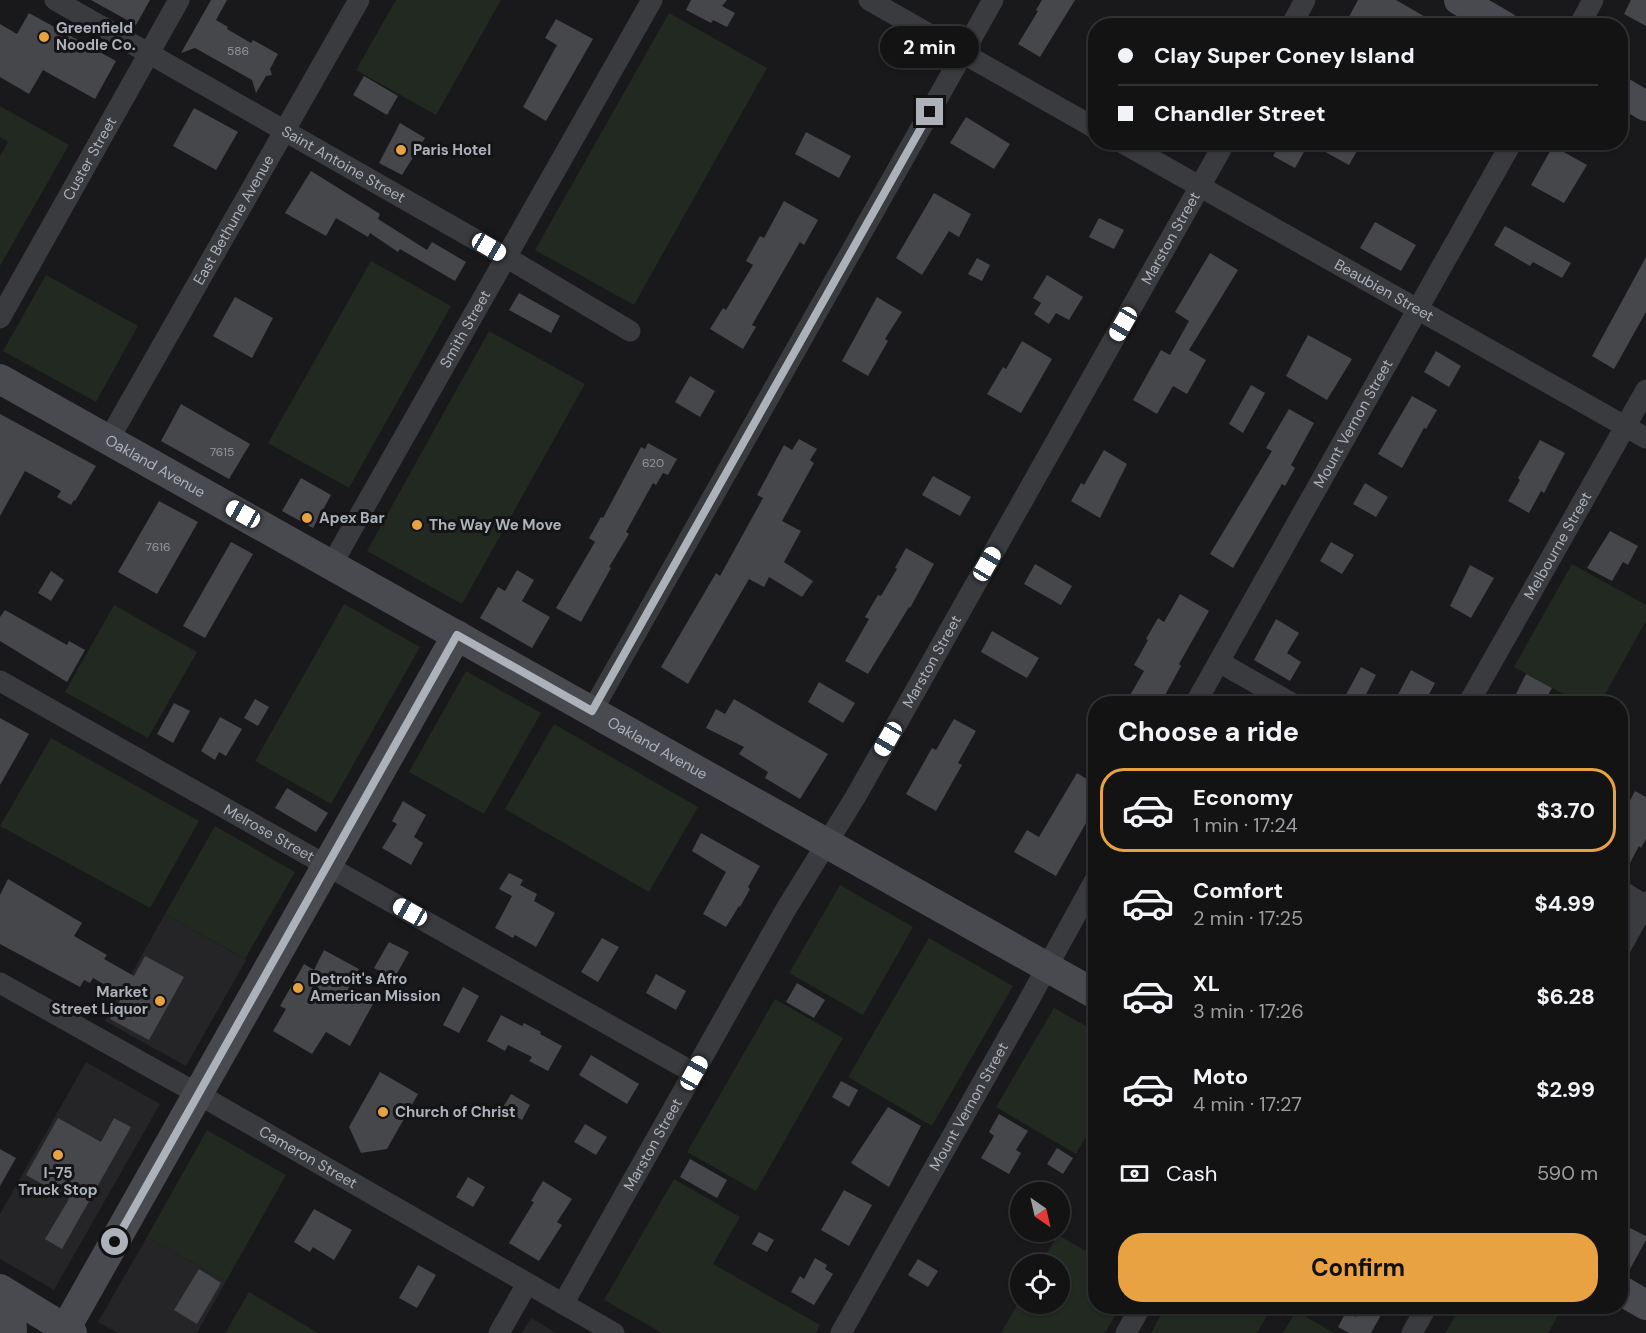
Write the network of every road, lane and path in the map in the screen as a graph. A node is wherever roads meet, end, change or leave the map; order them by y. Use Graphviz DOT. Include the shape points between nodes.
graph roads {
  1 [pos="55,0"];
  2 [pos="179,0"];
  3 [pos="359,0"];
  4 [pos="652,0"];
  5 [pos="869,0"];
  6 [pos="993,0"];
  7 [pos="1305,0"];
  8 [pos="1459,0"];
  9 [pos="1593,0"];
  10 [pos="1295,18"];
  11 [pos="1490,18"];
  12 [pos="1583,18"];
  13 [pos="149,53"];
  14 [pos="963,53"];
  15 [pos="1628,96"];
  16 [pos="1646,106"];
  17 [pos="1088,124"];
  18 [pos="285,131"];
  19 [pos="1135,150"];
  20 [pos="1221,150"];
  21 [pos="1507,150"];
  22 [pos="1200,187"];
  23 [pos="506,257"];
  24 [pos="1417,310"];
  25 [pos="0,318"];
  26 [pos="630,331"];
  27 [pos="0,379"];
  28 [pos="1646,390"];
  29 [pos="1625,426"];
  30 [pos="1646,438"];
  31 [pos="109,439"];
  32 [pos="332,564"];
  33 [pos="457,635"];
  34 [pos="1219,662"];
  35 [pos="0,681"];
  36 [pos="1200,696"];
  37 [pos="1279,696"];
  38 [pos="1473,696"];
  39 [pos="592,711"];
  40 [pos="826,843"];
  41 [pos="327,865"];
  42 [pos="1088,893"];
  43 [pos="1628,894"];
  44 [pos="1645,904"];
  45 [pos="1628,935"];
  46 [pos="1047,967"];
  47 [pos="0,983"];
  48 [pos="1088,990"];
  49 [pos="694,1073"];
  50 [pos="198,1094"];
  51 [pos="527,1284"];
  52 [pos="0,1289"];
  53 [pos="0,1295"];
  54 [pos="1628,1295"];
  55 [pos="563,1304"];
  56 [pos="1646,1305"];
  57 [pos="1137,1314"];
  58 [pos="1423,1314"];
  59 [pos="67,1332"];
  60 [pos="12,1333"];
  61 [pos="499,1333"];
  62 [pos="614,1333"];
  63 [pos="841,1333"];
  64 [pos="1126,1333"];
  65 [pos="1412,1333"];
  1 -- 13 [label="street, Saint Antoine Street"];
  2 -- 13 [label="street, Custer Street"];
  3 -- 18 [label="street, East Bethune Avenue"];
  4 -- 23 [label="street, Smith Street"];
  5 -- 14 [label="street"];
  6 -- 14 [label="street"];
  7 -- 10 [label="street"];
  8 -- 11 [label="street"];
  9 -- 12 [label="street"];
  13 -- 18 [label="street, Saint Antoine Street"];
  13 -- 25 [label="street, Custer Street"];
  14 -- 17 [label="street"];
  14 -- 39 [label="street"];
  15 -- 16 [label="street"];
  18 -- 23 [label="street, Saint Antoine Street"];
  18 -- 31 [label="street, East Bethune Avenue"];
  19 -- 22 [label="street, Beaubien Street"];
  20 -- 22 [label="street, Marston Street"];
  21 -- 24 [label="street, Mount Vernon Street"];
  22 -- 24 [label="street, Beaubien Street"];
  22 -- 40 [label="street, Marston Street"];
  23 -- 26 [label="street, Saint Antoine Street"];
  23 -- 32 [label="street, Smith Street"];
  24 -- 29 [label="street, Beaubien Street"];
  24 -- 34 [label="street, Mount Vernon Street"];
  27 -- 31 [label="street, Oakland Avenue"];
  28 -- 29 [label="street, Melbourne Street"];
  29 -- 30 [label="street, Beaubien Street"];
  29 -- 38 [label="street, Melbourne Street"];
  31 -- 32 [label="street, Oakland Avenue"];
  32 -- 33 [label="street, Oakland Avenue"];
  33 -- 39 [label="street, Oakland Avenue"];
  33 -- 41 [label="street"];
  34 -- 36 [label="street, Mount Vernon Street"];
  34 -- 37 [label="street"];
  35 -- 41 [label="street, Melrose Street"];
  39 -- 40 [label="street, Oakland Avenue"];
  40 -- 46 [label="street, Oakland Avenue"];
  40 -- 49 [label="street, Marston Street"];
  41 -- 49 [label="street, Melrose Street"];
  41 -- 50 [label="street"];
  42 -- 46 [label="street, Mount Vernon Street"];
  43 -- 44 [label="street"];
  44 -- 45 [label="street"];
  46 -- 48 [label="street, Oakland Avenue"];
  46 -- 63 [label="street, Mount Vernon Street"];
  47 -- 50 [label="street, Cameron Street"];
  49 -- 55 [label="street, Marston Street"];
  50 -- 51 [label="street, Cameron Street"];
  50 -- 59 [label="street"];
  51 -- 55 [label="street, Cameron Street"];
  51 -- 61 [label="street"];
  52 -- 59 [label="street"];
  53 -- 60 [label="street" via="6,1302"];
  54 -- 56 [label="street"];
  55 -- 62 [label="street, Cameron Street"];
  57 -- 64 [label="street"];
  58 -- 65 [label="street"];
}
